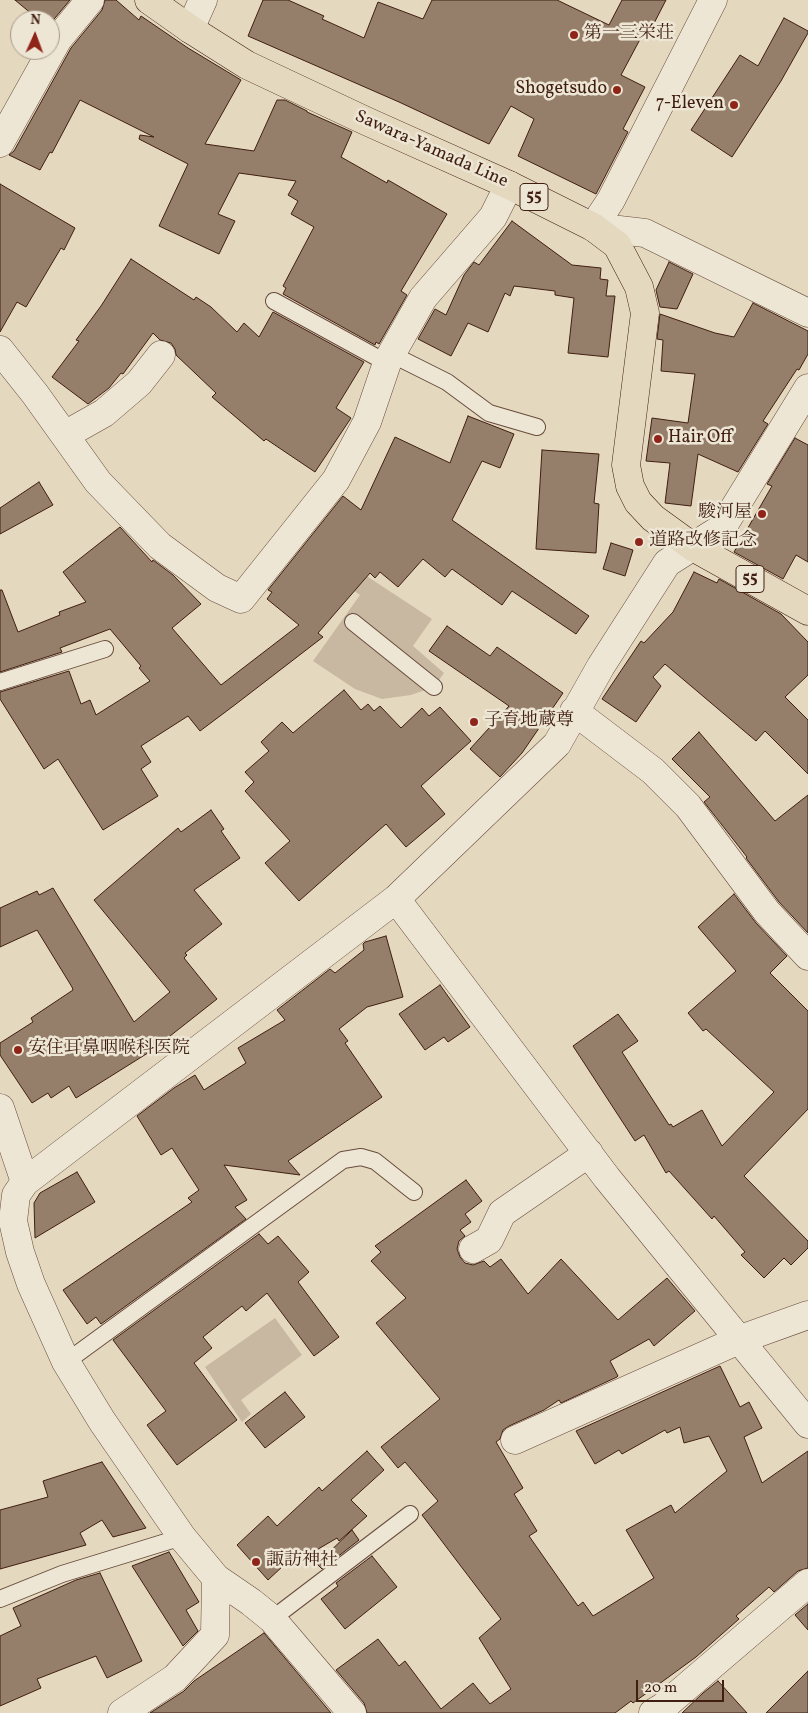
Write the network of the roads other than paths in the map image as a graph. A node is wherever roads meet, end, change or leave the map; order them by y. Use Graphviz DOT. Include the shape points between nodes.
graph roads {
  1 [pos="90,0"];
  2 [pos="149,0"];
  3 [pos="203,0"];
  4 [pos="712,0"];
  5 [pos="190,29"];
  6 [pos="0,144"];
  7 [pos="509,185"];
  8 [pos="593,227"];
  9 [pos="274,302"];
  10 [pos="808,313"];
  11 [pos="0,350"];
  12 [pos="161,356"];
  13 [pos="389,358"];
  14 [pos="808,388"];
  15 [pos="537,427"];
  16 [pos="65,435"];
  17 [pos="693,547"];
  18 [pos="808,611"];
  19 [pos="353,622"];
  20 [pos="105,649"];
  21 [pos="0,682"];
  22 [pos="434,687"];
  23 [pos="574,711"];
  24 [pos="396,899"];
  25 [pos="808,956"];
  26 [pos="0,1108"];
  27 [pos="589,1153"];
  28 [pos="414,1192"];
  29 [pos="14,1196"];
  30 [pos="473,1250"];
  31 [pos="808,1315"];
  32 [pos="741,1339"];
  33 [pos="66,1362"];
  34 [pos="808,1424"];
  35 [pos="515,1440"];
  36 [pos="410,1514"];
  37 [pos="182,1537"];
  38 [pos="216,1578"];
  39 [pos="808,1583"];
  40 [pos="0,1599"];
  41 [pos="272,1619"];
  42 [pos="122,1713"];
  43 [pos="352,1713"];
  44 [pos="653,1713"];
  1 -- 6 [label="street" via="58,39"];
  2 -- 5 [label="main road, Sawara-Yamada Line / 55"];
  3 -- 5 [label="street"];
  4 -- 8 [label="street" via="611,200"];
  5 -- 7 [label="main road, Sawara-Yamada Line / 55" via="247,65"];
  7 -- 8 [label="main road, Sawara-Yamada Line / 55"];
  7 -- 13 [label="street" via="493,217 423,298"];
  8 -- 10 [label="street" via="645,233"];
  8 -- 17 [label="main road, Sawara-Yamada Line / 55" via="617,245 639,287 645,312 626,465 630,486 638,502 653,518"];
  9 -- 13 [label="lane"];
  11 -- 16 [label="street"];
  12 -- 16 [label="street" via="139,383 104,413"];
  13 -- 15 [label="lane" via="447,382 489,413"];
  13 -- 16 [label="street" via="368,422 336,480 241,599 217,588 160,546 98,482"];
  14 -- 17 [label="street" via="722,528"];
  17 -- 18 [label="main road, Sawara-Yamada Line / 55"];
  17 -- 23 [label="street" via="666,563"];
  19 -- 22 [label="lane"];
  20 -- 21 [label="lane"];
  23 -- 24 [label="street" via="556,744"];
  23 -- 25 [label="street" via="653,771 688,806 767,912"];
  24 -- 27 [label="street"];
  24 -- 29 [label="street"];
  26 -- 29 [label="street"];
  27 -- 30 [label="street" via="502,1213 489,1240"];
  27 -- 32 [label="street"];
  28 -- 33 [label="lane" via="375,1161 361,1157 343,1160"];
  29 -- 33 [label="street" via="13,1221 20,1252"];
  31 -- 32 [label="street"];
  32 -- 34 [label="street"];
  32 -- 35 [label="street"];
  33 -- 37 [label="street" via="102,1421"];
  36 -- 41 [label="lane"];
  37 -- 38 [label="street"];
  37 -- 40 [label="lane" via="62,1574"];
  38 -- 41 [label="street"];
  38 -- 42 [label="street" via="215,1635 175,1678"];
  39 -- 44 [label="street"];
  41 -- 43 [label="street"];
}
